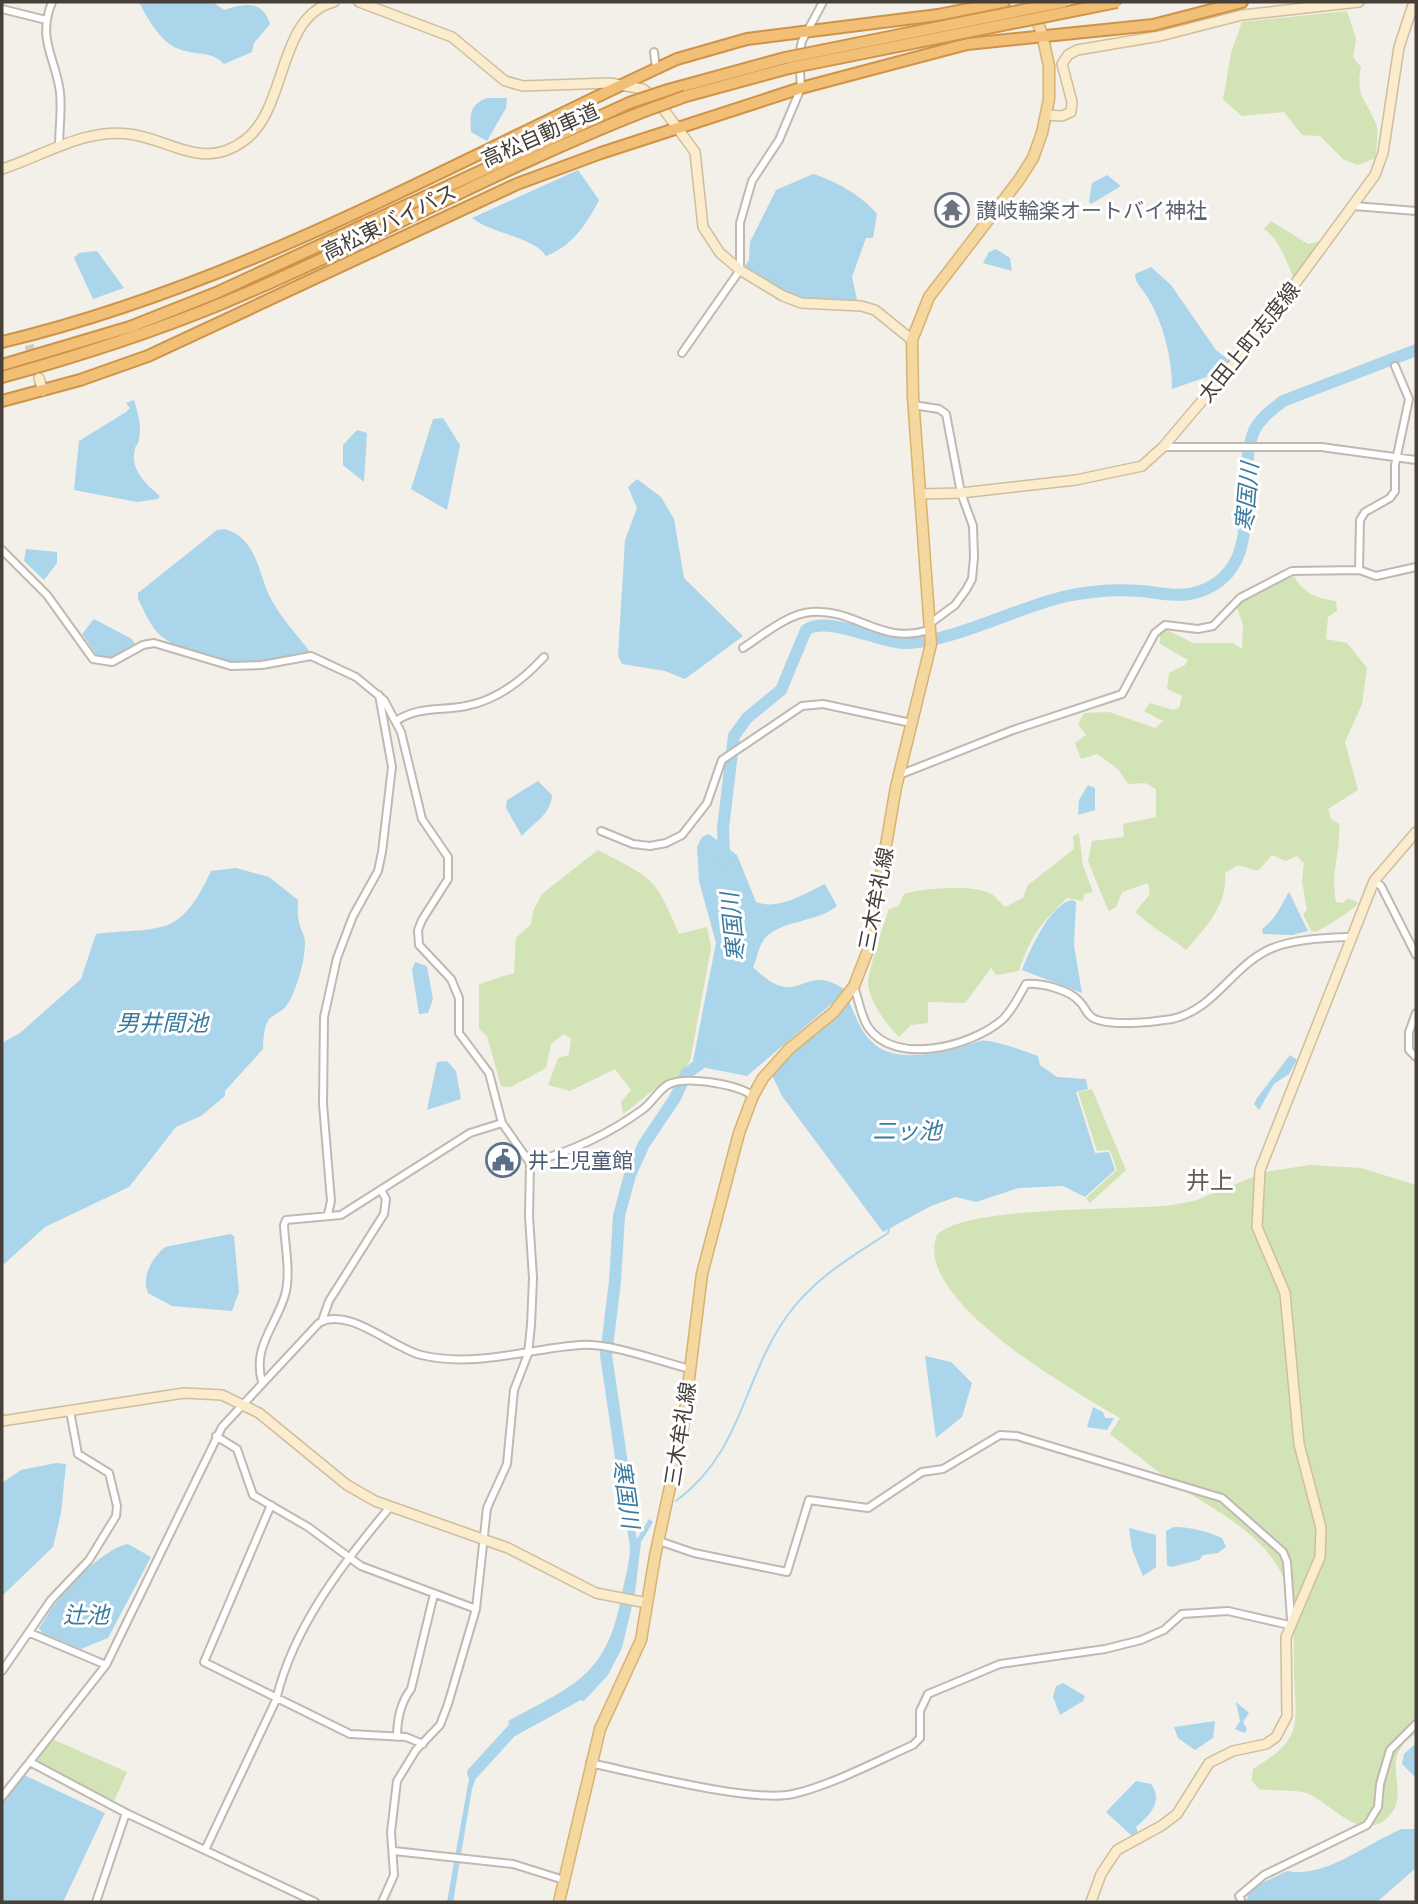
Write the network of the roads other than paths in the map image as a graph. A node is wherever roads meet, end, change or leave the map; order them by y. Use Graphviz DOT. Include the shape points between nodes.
graph roads {
  1 [pos="52,2"];
  2 [pos="334,2"];
  3 [pos="359,2"];
  4 [pos="823,2"];
  5 [pos="1004,2"];
  6 [pos="1030,2"];
  7 [pos="1063,2"];
  8 [pos="1117,2"];
  9 [pos="1242,2"];
  10 [pos="1359,2"];
  11 [pos="1414,2"];
  12 [pos="2,9"];
  13 [pos="46,20"];
  14 [pos="807,30"];
  15 [pos="1042,34"];
  16 [pos="654,52"];
  17 [pos="787,63"];
  18 [pos="656,69"];
  19 [pos="624,84"];
  20 [pos="801,88"];
  21 [pos="1047,115"];
  22 [pos="679,127"];
  23 [pos="60,147"];
  24 [pos="2,169"];
  25 [pos="1354,206"];
  26 [pos="1416,211"];
  27 [pos="740,270"];
  28 [pos="912,340"];
  29 [pos="2,342"];
  30 [pos="682,353"];
  31 [pos="2,365"];
  32 [pos="1395,366"];
  33 [pos="2,377"];
  34 [pos="39,378"];
  35 [pos="43,391"];
  36 [pos="2,401"];
  37 [pos="913,405"];
  38 [pos="1163,447"];
  39 [pos="1399,457"];
  40 [pos="1416,460"];
  41 [pos="961,493"];
  42 [pos="921,494"];
  43 [pos="2,550"];
  44 [pos="1416,567"];
  45 [pos="1359,570"];
  46 [pos="932,628"];
  47 [pos="744,648"];
  48 [pos="544,657"];
  49 [pos="379,695"];
  50 [pos="396,721"];
  51 [pos="911,723"];
  52 [pos="899,775"];
  53 [pos="601,831"];
  54 [pos="1416,832"];
  55 [pos="1374,881"];
  56 [pos="1350,937"];
  57 [pos="1416,954"];
  58 [pos="852,988"];
  59 [pos="1416,1013"];
  60 [pos="1416,1057"];
  61 [pos="755,1092"];
  62 [pos="502,1123"];
  63 [pos="530,1163"];
  64 [pos="381,1190"];
  65 [pos="328,1214"];
  66 [pos="322,1321"];
  67 [pos="528,1354"];
  68 [pos="690,1368"];
  69 [pos="262,1382"];
  70 [pos="243,1403"];
  71 [pos="70,1411"];
  72 [pos="2,1421"];
  73 [pos="216,1436"];
  74 [pos="271,1505"];
  75 [pos="390,1507"];
  76 [pos="482,1538"];
  77 [pos="659,1541"];
  78 [pos="347,1557"];
  79 [pos="434,1594"];
  80 [pos="648,1603"];
  81 [pos="476,1609"];
  82 [pos="1290,1622"];
  83 [pos="30,1633"];
  84 [pos="106,1665"];
  85 [pos="2,1671"];
  86 [pos="276,1700"];
  87 [pos="1416,1724"];
  88 [pos="397,1737"];
  89 [pos="424,1744"];
  90 [pos="30,1762"];
  91 [pos="590,1763"];
  92 [pos="2,1797"];
  93 [pos="126,1813"];
  94 [pos="205,1850"];
  95 [pos="394,1851"];
  96 [pos="564,1880"];
  97 [pos="97,1900"];
  98 [pos="107,1902"];
  99 [pos="315,1902"];
  100 [pos="382,1902"];
  101 [pos="559,1902"];
  102 [pos="1091,1902"];
  103 [pos="1242,1902"];
  1 -- 13 [label="street"];
  2 -- 23 [label="street" via="312,12 300,28 259,125 247,140 229,150 208,155 183,152 129,134 81,138"];
  3 -- 19 [label="street" via="452,37 505,81 523,86"];
  4 -- 14 [label="street"];
  5 -- 14 [label="highway, 高松東バイパス" via="938,15"];
  6 -- 15 [label="main road, 三木牟礼線"];
  7 -- 17 [label="highway, 高松自動車道, bridge"];
  8 -- 17 [label="highway, 高松自動車道, bridge"];
  9 -- 15 [label="highway, 高松東バイパス" via="1153,25"];
  10 -- 21 [label="street" via="1242,15 1160,36 1077,50 1062,64 1071,112"];
  11 -- 25 [label="street, 太田上町志度線" via="1391,85 1380,164"];
  12 -- 13 [label="street"];
  13 -- 23 [label="street" via="45,41 60,91"];
  14 -- 18 [label="highway, 高松東バイパス" via="747,39"];
  14 -- 20 [label="street" via="799,55"];
  15 -- 20 [label="highway, 高松東バイパス" via="946,48"];
  15 -- 21 [label="main road, 三木牟礼線" via="1050,78"];
  16 -- 18 [label="street"];
  17 -- 31 [label="highway, 高松自動車道, bridge" via="629,103 216,293 130,327"];
  17 -- 33 [label="highway, 高松自動車道, bridge" via="565,143 219,304 133,338"];
  18 -- 19 [label="highway, 高松東バイパス"];
  19 -- 22 [label="street" via="643,89 656,99"];
  19 -- 29 [label="highway, 高松東バイパス" via="278,250 27,341"];
  20 -- 22 [label="highway, 高松東バイパス"];
  20 -- 27 [label="street" via="779,140 752,181 740,223"];
  21 -- 28 [label="main road, 三木牟礼線" via="1033,158 929,297"];
  22 -- 27 [label="street" via="695,152 704,227 720,253"];
  22 -- 35 [label="highway, 高松東バイパス" via="517,184 148,356"];
  23 -- 24 [label="street"];
  25 -- 26 [label="street"];
  25 -- 38 [label="street, 太田上町志度線" via="1256,337"];
  27 -- 28 [label="street" via="801,303 875,310"];
  27 -- 30 [label="street"];
  28 -- 37 [label="main road, 三木牟礼線"];
  32 -- 39 [label="street" via="1409,399"];
  34 -- 35 [label="street"];
  35 -- 36 [label="highway, 高松東バイパス"];
  37 -- 41 [label="street" via="946,414"];
  37 -- 42 [label="main road, 三木牟礼線"];
  38 -- 39 [label="street" via="1321,447"];
  38 -- 41 [label="street, 太田上町志度線" via="1142,466 1127,471"];
  39 -- 40 [label="street"];
  39 -- 45 [label="street" via="1395,491 1360,520"];
  41 -- 42 [label="street, 太田上町志度線"];
  41 -- 46 [label="street" via="973,526 972,579"];
  42 -- 46 [label="main road, 三木牟礼線"];
  43 -- 49 [label="street" via="47,595 86,652 102,663 154,643 231,666 311,656 356,677"];
  44 -- 45 [label="street" via="1376,576"];
  45 -- 52 [label="street" via="1292,571 1240,598 1213,626 1165,625 1154,633 1122,694"];
  46 -- 47 [label="street" via="920,634 895,635 831,613 809,612 790,618"];
  46 -- 51 [label="main road, 三木牟礼線"];
  48 -- 50 [label="street" via="508,689 481,702 411,711"];
  49 -- 50 [label="street"];
  49 -- 65 [label="street" via="392,767 382,852 378,871 337,958 324,1017"];
  50 -- 62 [label="street" via="422,819 442,844 450,869 443,891 422,920 419,945 456,988 459,1033 489,1073"];
  51 -- 52 [label="main road, 三木牟礼線"];
  51 -- 53 [label="street" via="823,704 802,706 722,760 707,803 682,835 650,846"];
  52 -- 58 [label="main road, 三木牟礼線" via="868,950"];
  54 -- 55 [label="street"];
  55 -- 56 [label="street"];
  55 -- 57 [label="street" via="1381,886"];
  56 -- 58 [label="street" via="1266,951 1199,1007 1170,1019 1095,1020 1079,1000 1041,983 1026,984 1009,1012 983,1033 968,1041 929,1048 888,1045 868,1027"];
  56 -- 82 [label="street" via="1266,1150 1257,1189 1259,1238 1285,1293 1299,1444 1321,1528 1320,1557"];
  58 -- 61 [label="main road, 三木牟礼線" via="834,1012 784,1055"];
  59 -- 60 [label="street" via="1409,1032 1409,1050"];
  61 -- 63 [label="street" via="676,1082 663,1088 638,1113 596,1138"];
  61 -- 68 [label="main road, 三木牟礼線" via="738,1133 702,1274"];
  62 -- 63 [label="street"];
  62 -- 64 [label="street" via="470,1133"];
  63 -- 67 [label="street" via="533,1278"];
  64 -- 65 [label="street" via="341,1215"];
  64 -- 66 [label="street" via="386,1199 384,1214 323,1312"];
  65 -- 69 [label="street" via="286,1220 284,1225 286,1287 260,1354"];
  66 -- 67 [label="street" via="351,1321 404,1349 435,1358 473,1360"];
  66 -- 69 [label="street"];
  67 -- 68 [label="street" via="598,1346"];
  67 -- 76 [label="street" via="514,1390 507,1464 487,1508"];
  68 -- 77 [label="main road, 三木牟礼線" via="683,1427"];
  69 -- 70 [label="street"];
  70 -- 71 [label="street" via="205,1393 184,1393"];
  70 -- 73 [label="street"];
  70 -- 75 [label="street" via="347,1485"];
  71 -- 72 [label="street"];
  71 -- 83 [label="street" via="78,1454 113,1479 116,1516 89,1560 51,1600"];
  73 -- 74 [label="street" via="237,1449 253,1494"];
  73 -- 84 [label="street"];
  74 -- 78 [label="street"];
  74 -- 86 [label="street" via="204,1662"];
  75 -- 76 [label="street"];
  75 -- 78 [label="street"];
  76 -- 80 [label="street" via="577,1585"];
  76 -- 81 [label="street"];
  77 -- 80 [label="main road, 三木牟礼線"];
  77 -- 82 [label="street" via="787,1572 809,1500 868,1508 915,1475 943,1469 1000,1435 1017,1436 1222,1498 1283,1552"];
  78 -- 79 [label="street"];
  78 -- 86 [label="street" via="323,1593"];
  79 -- 81 [label="street"];
  79 -- 88 [label="street"];
  80 -- 91 [label="main road, 三木牟礼線" via="641,1640 607,1709"];
  81 -- 89 [label="street" via="449,1704"];
  82 -- 91 [label="street" via="1242,1613 1182,1614 1164,1630 1141,1640 1000,1664 928,1694 920,1710 920,1738 914,1745 792,1794 723,1789"];
  82 -- 102 [label="street" via="1284,1651 1287,1716 1276,1738 1209,1763 1177,1814 1117,1850 1101,1874"];
  83 -- 84 [label="street"];
  83 -- 85 [label="street"];
  84 -- 90 [label="street"];
  86 -- 88 [label="street" via="350,1734"];
  86 -- 94 [label="street"];
  87 -- 103 [label="street" via="1390,1750 1378,1807 1367,1825 1264,1875 1242,1891"];
  88 -- 89 [label="street" via="416,1738"];
  89 -- 95 [label="street" via="397,1781 391,1821"];
  90 -- 92 [label="street"];
  90 -- 93 [label="street"];
  91 -- 96 [label="main road, 三木牟礼線"];
  93 -- 94 [label="street"];
  93 -- 97 [label="street"];
  94 -- 99 [label="street"];
  95 -- 96 [label="street" via="525,1867"];
  95 -- 100 [label="street" via="394,1875"];
  96 -- 101 [label="main road, 三木牟礼線"];
  97 -- 98 [label="street"];
}
